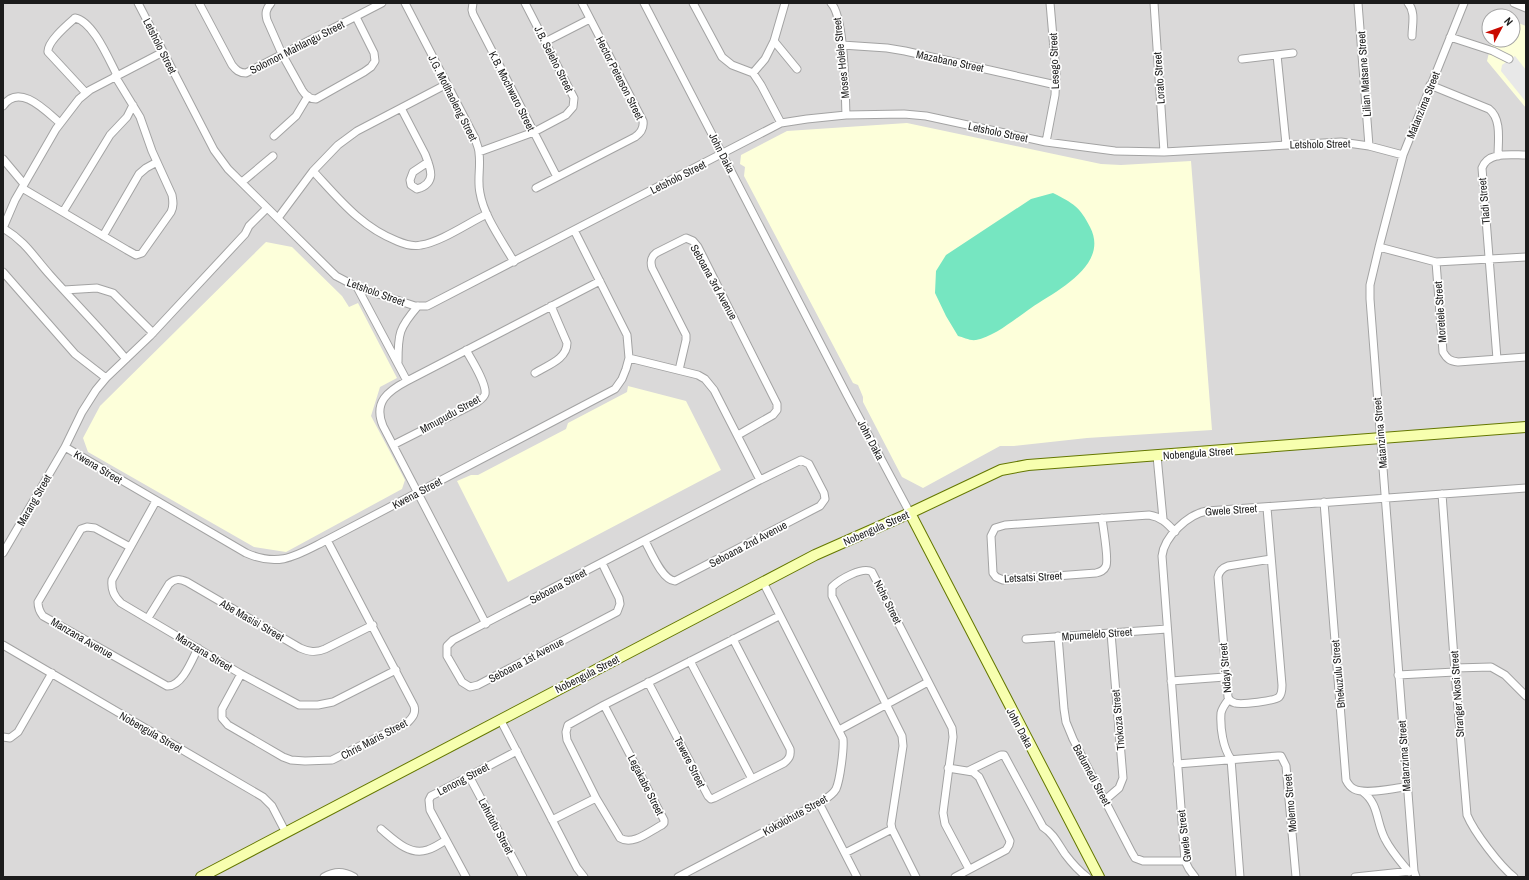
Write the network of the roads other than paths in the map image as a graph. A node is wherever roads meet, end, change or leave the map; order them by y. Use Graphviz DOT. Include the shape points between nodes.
graph roads {
  1 [pos="138,3"];
  2 [pos="199,3"];
  3 [pos="271,3"];
  4 [pos="382,3"];
  5 [pos="405,3"];
  6 [pos="473,3"];
  7 [pos="525,3"];
  8 [pos="582,3"];
  9 [pos="644,3"];
  10 [pos="693,3"];
  11 [pos="785,3"];
  12 [pos="831,3"];
  13 [pos="1050,3"];
  14 [pos="1154,3"];
  15 [pos="1358,3"];
  16 [pos="1408,3"];
  17 [pos="1464,3"];
  18 [pos="1514,3"];
  19 [pos="1526,8"];
  20 [pos="356,17"];
  21 [pos="590,19"];
  22 [pos="1412,36"];
  23 [pos="1450,37"];
  24 [pos="774,41"];
  25 [pos="545,42"];
  26 [pos="842,45"];
  27 [pos="163,52"];
  28 [pos="282,54"];
  29 [pos="1293,54"];
  30 [pos="1277,55"];
  31 [pos="1242,59"];
  32 [pos="1509,59"];
  33 [pos="797,69"];
  34 [pos="753,73"];
  35 [pos="116,76"];
  36 [pos="447,84"];
  37 [pos="1056,85"];
  38 [pos="1430,85"];
  39 [pos="86,93"];
  40 [pos="308,96"];
  41 [pos="133,105"];
  42 [pos="3,106"];
  43 [pos="401,108"];
  44 [pos="846,115"];
  45 [pos="60,123"];
  46 [pos="781,123"];
  47 [pos="534,132"];
  48 [pos="274,136"];
  49 [pos="1046,142"];
  50 [pos="1286,144"];
  51 [pos="1369,146"];
  52 [pos="479,152"];
  53 [pos="1164,152"];
  54 [pos="722,154"];
  55 [pos="1526,155"];
  56 [pos="273,156"];
  57 [pos="1403,156"];
  58 [pos="1498,156"];
  59 [pos="3,159"];
  60 [pos="157,162"];
  61 [pos="428,162"];
  62 [pos="313,171"];
  63 [pos="557,177"];
  64 [pos="242,182"];
  65 [pos="23,186"];
  66 [pos="536,188"];
  67 [pos="3,208"];
  68 [pos="267,208"];
  69 [pos="11,209"];
  70 [pos="62,212"];
  71 [pos="487,214"];
  72 [pos="278,218"];
  73 [pos="3,228"];
  74 [pos="574,230"];
  75 [pos="103,236"];
  76 [pos="1379,247"];
  77 [pos="1526,257"];
  78 [pos="1490,259"];
  79 [pos="514,262"];
  80 [pos="1436,262"];
  81 [pos="3,272"];
  82 [pos="600,280"];
  83 [pos="357,287"];
  84 [pos="64,290"];
  85 [pos="418,306"];
  86 [pos="551,306"];
  87 [pos="153,333"];
  88 [pos="466,350"];
  89 [pos="1526,357"];
  90 [pos="629,358"];
  91 [pos="126,359"];
  92 [pos="1497,360"];
  93 [pos="398,363"];
  94 [pos="679,370"];
  95 [pos="536,373"];
  96 [pos="106,378"];
  97 [pos="407,381"];
  98 [pos="1526,427"];
  99 [pos="738,435"];
  100 [pos="1381,439"];
  101 [pos="393,445"];
  102 [pos="65,447"];
  103 [pos="1157,456"];
  104 [pos="806,461"];
  105 [pos="760,480"];
  106 [pos="1526,488"];
  107 [pos="418,493"];
  108 [pos="1442,494"];
  109 [pos="1386,497"];
  110 [pos="156,501"];
  111 [pos="1324,502"];
  112 [pos="1267,508"];
  113 [pos="910,513"];
  114 [pos="1102,518"];
  115 [pos="1163,519"];
  116 [pos="1175,532"];
  117 [pos="327,540"];
  118 [pos="645,541"];
  119 [pos="130,546"];
  120 [pos="3,553"];
  121 [pos="1271,559"];
  122 [pos="602,563"];
  123 [pos="763,582"];
  124 [pos="779,616"];
  125 [pos="148,618"];
  126 [pos="486,624"];
  127 [pos="373,625"];
  128 [pos="1167,629"];
  129 [pos="1111,633"];
  130 [pos="1058,636"];
  131 [pos="733,639"];
  132 [pos="1026,639"];
  133 [pos="3,645"];
  134 [pos="198,648"];
  135 [pos="690,661"];
  136 [pos="396,670"];
  137 [pos="1455,670"];
  138 [pos="52,673"];
  139 [pos="240,674"];
  140 [pos="1398,675"];
  141 [pos="1225,677"];
  142 [pos="1171,681"];
  143 [pos="648,682"];
  144 [pos="928,682"];
  145 [pos="1526,696"];
  146 [pos="1228,699"];
  147 [pos="887,704"];
  148 [pos="604,705"];
  149 [pos="500,719"];
  150 [pos="839,730"];
  151 [pos="3,737"];
  152 [pos="517,751"];
  153 [pos="1231,759"];
  154 [pos="1177,764"];
  155 [pos="948,768"];
  156 [pos="968,771"];
  157 [pos="469,776"];
  158 [pos="752,779"];
  159 [pos="1406,786"];
  160 [pos="1362,792"];
  161 [pos="596,798"];
  162 [pos="1105,800"];
  163 [pos="819,803"];
  164 [pos="552,820"];
  165 [pos="381,829"];
  166 [pos="892,829"];
  167 [pos="286,833"];
  168 [pos="446,840"];
  169 [pos="845,853"];
  170 [pos="1185,861"];
  171 [pos="970,869"];
  172 [pos="1413,873"];
  173 [pos="580,876"];
  174 [pos="201,877"];
  175 [pos="324,877"];
  176 [pos="354,877"];
  177 [pos="466,877"];
  178 [pos="523,877"];
  179 [pos="678,877"];
  180 [pos="857,877"];
  181 [pos="916,877"];
  182 [pos="955,877"];
  183 [pos="1087,877"];
  184 [pos="1099,877"];
  185 [pos="1195,877"];
  186 [pos="1240,877"];
  187 [pos="1296,877"];
  188 [pos="1355,877"];
  189 [pos="1514,877"];
  1 -- 27 [label="street, Letsholo Street"];
  2 -- 28 [label="street, Solomon Mahlangu Street" via="232,66 239,72 246,72"];
  3 -- 28 [label="street" via="266,15"];
  4 -- 20 [label="street, Solomon Mahlangu Street"];
  5 -- 36 [label="street, J.G. Motlhaoleng Street"];
  6 -- 47 [label="street, K.B. Mochwaro Street" via="473,14"];
  7 -- 25 [label="street, J.B. Seleho Street"];
  8 -- 21 [label="street, Hector Peterson Street"];
  9 -- 54 [label="street, John Daka"];
  10 -- 34 [label="street" via="722,57 732,65"];
  11 -- 24 [label="street"];
  12 -- 26 [label="street, Moses Holele Street" via="836,9"];
  13 -- 37 [label="street, Lesego Street"];
  14 -- 53 [label="street, Lorato Street"];
  15 -- 51 [label="street, Lilian Matsane Street"];
  16 -- 22 [label="street" via="1413,13"];
  17 -- 23 [label="street, Matanzima Street"];
  18 -- 19 [label="street"];
  20 -- 28 [label="street, Solomon Mahlangu Street"];
  20 -- 40 [label="street" via="374,53 375,61 364,72 316,99"];
  21 -- 25 [label="street"];
  21 -- 63 [label="street, Hector Peterson Street" via="644,126 635,137"];
  23 -- 32 [label="street"];
  23 -- 38 [label="street, Matanzima Street"];
  24 -- 33 [label="street"];
  24 -- 34 [label="street" via="765,59"];
  25 -- 47 [label="street, J.B. Seleho Street" via="574,102 566,115"];
  26 -- 37 [label="street, Mazabane Street" via="901,50"];
  26 -- 44 [label="street, Moses Holele Street"];
  27 -- 35 [label="street"];
  27 -- 64 [label="street, Letsholo Street" via="218,157"];
  28 -- 40 [label="street"];
  29 -- 30 [label="street"];
  30 -- 31 [label="street"];
  30 -- 50 [label="street"];
  34 -- 46 [label="street"];
  35 -- 39 [label="street"];
  35 -- 39 [label="street" via="92,31 84,21 75,18 47,47 48,52"];
  35 -- 41 [label="street"];
  36 -- 43 [label="street"];
  36 -- 52 [label="street, J.G. Motlhaoleng Street" via="475,138"];
  37 -- 49 [label="street, Lesego Street"];
  38 -- 57 [label="street, Matanzima Street"];
  38 -- 58 [label="street" via="1493,112 1497,122"];
  39 -- 45 [label="street"];
  40 -- 48 [label="street" via="296,116"];
  41 -- 60 [label="street"];
  41 -- 70 [label="street" via="127,117 110,135"];
  42 -- 45 [label="street" via="10,98 24,97"];
  43 -- 61 [label="street"];
  43 -- 62 [label="street" via="349,137"];
  44 -- 46 [label="street, Letsholo Street"];
  44 -- 49 [label="street, Letsholo Street" via="926,116"];
  45 -- 65 [label="street"];
  46 -- 54 [label="street, Letsholo Street"];
  47 -- 52 [label="street, J.B. Seleho Street"];
  47 -- 63 [label="street, K.B. Mochwaro Street"];
  49 -- 53 [label="street, Letsholo Street" via="1115,151"];
  50 -- 51 [label="street, Letsholo Street" via="1341,142"];
  50 -- 53 [label="street, Letsholo Street"];
  51 -- 57 [label="street, Letsholo Street"];
  52 -- 71 [label="street, J.G. Motlhaoleng Street" via="480,193"];
  54 -- 74 [label="street, Letsholo Street"];
  54 -- 113 [label="street, John Daka"];
  55 -- 58 [label="street"];
  56 -- 64 [label="street"];
  57 -- 76 [label="street, Matanzima Street"];
  58 -- 78 [label="street, Tladi Street" via="1486,160 1482,168"];
  59 -- 65 [label="street"];
  60 -- 75 [label="street" via="150,164 139,174"];
  60 -- 75 [label="street" via="172,194 174,207 167,218 136,255"];
  62 -- 71 [label="street" via="365,224 401,243 414,246 430,243"];
  62 -- 72 [label="street"];
  63 -- 66 [label="street, Hector Peterson Street"];
  64 -- 68 [label="street, Letsholo Street"];
  65 -- 69 [label="street"];
  65 -- 70 [label="street"];
  67 -- 69 [label="street"];
  68 -- 72 [label="street, Letsholo Street"];
  68 -- 87 [label="street, Marang Street"];
  69 -- 73 [label="street"];
  70 -- 75 [label="street"];
  71 -- 79 [label="street, J.G. Motlhaoleng Street"];
  72 -- 83 [label="street, Letsholo Street" via="336,276"];
  73 -- 84 [label="street" via="21,240"];
  74 -- 79 [label="street, Letsholo Street"];
  74 -- 82 [label="street, Kwena Street"];
  76 -- 80 [label="street"];
  76 -- 100 [label="street, Matanzima Street" via="1370,285 1370,299"];
  77 -- 78 [label="street"];
  78 -- 80 [label="street"];
  78 -- 92 [label="street, Tladi Street"];
  79 -- 85 [label="street, Letsholo Street" via="432,304"];
  80 -- 92 [label="street, Moretele Street" via="1443,352 1446,358 1458,362"];
  81 -- 96 [label="street" via="75,354"];
  82 -- 86 [label="street"];
  82 -- 90 [label="street, Kwena Street" via="627,335"];
  83 -- 85 [label="street, Letsholo Street"];
  83 -- 93 [label="street"];
  84 -- 87 [label="street" via="97,288 113,293"];
  84 -- 91 [label="street"];
  85 -- 93 [label="street" via="401,328"];
  86 -- 88 [label="street"];
  86 -- 95 [label="street" via="567,348 562,357"];
  87 -- 91 [label="street, Marang Street"];
  88 -- 97 [label="street"];
  88 -- 101 [label="street, Mmupudu Street" via="483,382 483,398"];
  89 -- 92 [label="street, Moretele Street"];
  90 -- 94 [label="street"];
  90 -- 107 [label="street, Kwena Street" via="622,379 615,389"];
  91 -- 96 [label="street, Marang Street"];
  93 -- 97 [label="street"];
  94 -- 99 [label="street" via="698,375 709,383"];
  94 -- 99 [label="street, Seboana 3rd Avenue" via="686,336 652,268 651,261 656,253 686,238 698,247 777,404 777,410 773,415"];
  96 -- 102 [label="street, Marang Street" via="82,412"];
  97 -- 101 [label="street" via="388,392 380,410 381,421"];
  98 -- 100 [label="street, Nobengula Street"];
  99 -- 105 [label="street"];
  100 -- 103 [label="street, Nobengula Street"];
  100 -- 109 [label="street, Matanzima Street"];
  101 -- 107 [label="street"];
  102 -- 110 [label="street, Kwena Street"];
  102 -- 120 [label="street, Marang Street"];
  103 -- 113 [label="street, Nobengula Street" via="1014,466"];
  103 -- 115 [label="street"];
  104 -- 105 [label="street, Seboana Street" via="797,461"];
  104 -- 118 [label="street, Seboana 2nd Avenue" via="824,493 825,499 820,506 685,577 675,581 666,578"];
  105 -- 118 [label="street, Seboana Street"];
  106 -- 108 [label="street, Gwele Street"];
  107 -- 117 [label="street, Kwena Street"];
  107 -- 126 [label="street"];
  108 -- 109 [label="street, Gwele Street"];
  108 -- 137 [label="street, Stranger Nkosi Street"];
  109 -- 111 [label="street, Gwele Street"];
  109 -- 140 [label="street, Matanzima Street"];
  110 -- 117 [label="street, Kwena Street" via="262,560 291,557"];
  110 -- 119 [label="street, Manzana Street"];
  111 -- 112 [label="street, Gwele Street"];
  111 -- 160 [label="street, Bhekuzulu Street" via="1346,780 1353,789"];
  112 -- 116 [label="street, Gwele Street" via="1201,512 1195,514"];
  112 -- 121 [label="street, Ndayi Street"];
  113 -- 123 [label="street, Nobengula Street" via="814,555"];
  113 -- 184 [label="street, John Daka"];
  114 -- 114 [label="street, Letsatsi Street" via="1005,525 995,528 991,536 993,572 996,577 1003,580 1102,572 1107,562"];
  114 -- 115 [label="street, Letsatsi Street" via="1149,515"];
  115 -- 116 [label="street"];
  116 -- 128 [label="street, Gwele Street" via="1163,547 1162,556"];
  117 -- 127 [label="street, Chris Maris Street"];
  118 -- 122 [label="street, Seboana Street"];
  119 -- 125 [label="street, Manzana Street" via="112,580 112,591 121,603"];
  119 -- 134 [label="street, Manzana Avenue" via="95,528 81,529 38,602 40,613 167,686 174,686 180,681"];
  121 -- 141 [label="street, Ndayi Street" via="1224,567 1219,573"];
  121 -- 146 [label="street, Ndayi Street" via="1281,694 1276,699 1238,703"];
  122 -- 126 [label="street, Seboana Street"];
  122 -- 126 [label="street, Seboana 1st Avenue" via="620,598 617,612 478,685 465,685 447,656 447,646 453,640"];
  123 -- 124 [label="street, Kokolohute Street"];
  123 -- 149 [label="street, Nobengula Street"];
  124 -- 131 [label="street, Legakabe Street"];
  124 -- 150 [label="street, Kokolohute Street"];
  125 -- 127 [label="street, Abe Masisi Street" via="169,584 179,579 311,652 319,652"];
  125 -- 134 [label="street, Manzana Street"];
  127 -- 136 [label="street, Chris Maris Street"];
  128 -- 129 [label="street, Mpumelelo Street"];
  128 -- 142 [label="street, Gwele Street"];
  129 -- 130 [label="street, Mpumelelo Street"];
  129 -- 162 [label="street, Thokoza Street" via="1123,778 1119,788"];
  130 -- 132 [label="street, Mpumelelo Street"];
  130 -- 162 [label="street, Badumedi Street" via="1066,722"];
  131 -- 135 [label="street, Legakabe Street"];
  131 -- 158 [label="street, Tswere Street" via="791,754 787,761"];
  133 -- 138 [label="street, Nobengula Street"];
  134 -- 139 [label="street, Manzana Street"];
  135 -- 143 [label="street, Legakabe Street"];
  135 -- 158 [label="street"];
  136 -- 139 [label="street, Manzana Street" via="333,702 318,705 294,703"];
  136 -- 139 [label="street, Chris Maris Street" via="414,706 413,717 340,757 324,761 291,760 224,721 222,709"];
  137 -- 140 [label="street"];
  137 -- 145 [label="street" via="1491,667 1505,675"];
  137 -- 189 [label="street, Stranger Nkosi Street" via="1467,815 1474,829"];
  138 -- 151 [label="street" via="18,732 10,738"];
  138 -- 167 [label="street, Nobengula Street" via="262,797 272,806"];
  140 -- 159 [label="street, Matanzima Street"];
  141 -- 142 [label="street"];
  141 -- 146 [label="street, Ndayi Street"];
  142 -- 154 [label="street, Gwele Street"];
  143 -- 148 [label="street, Legakabe Street"];
  143 -- 158 [label="street, Tswere Street" via="709,799"];
  144 -- 147 [label="street"];
  144 -- 147 [label="street, Nche Street" via="872,572 859,571 836,583 832,587 832,596"];
  144 -- 155 [label="street, Nche Street" via="952,728"];
  146 -- 153 [label="street" via="1221,713 1225,749"];
  147 -- 150 [label="street"];
  147 -- 166 [label="street, Nche Street" via="903,741"];
  148 -- 161 [label="street, Legakabe Street" via="570,723 566,728 568,740"];
  148 -- 161 [label="street, Legakabe Street" via="664,823 634,840 623,840 615,832"];
  149 -- 152 [label="street"];
  149 -- 167 [label="street, Nobengula Street"];
  150 -- 163 [label="street, Kokolohute Street" via="844,748 837,786 832,794"];
  152 -- 157 [label="street, Lenong Street"];
  152 -- 164 [label="street"];
  153 -- 154 [label="street, Molemo Street"];
  153 -- 186 [label="street"];
  153 -- 187 [label="street, Molemo Street" via="1281,756 1285,762"];
  154 -- 170 [label="street, Gwele Street"];
  155 -- 156 [label="street"];
  155 -- 171 [label="street, Nche Street" via="943,814"];
  156 -- 171 [label="street" via="976,774 981,780 1010,841 1006,850"];
  156 -- 183 [label="street" via="1004,755 1043,827 1051,832 1065,855"];
  157 -- 168 [label="street, Lenong Street" via="429,800 430,810"];
  157 -- 178 [label="street, Lehututu Street"];
  159 -- 160 [label="street"];
  159 -- 172 [label="street, Matanzima Street"];
  160 -- 172 [label="street, Bhekuzulu Street" via="1372,801 1388,845"];
  161 -- 164 [label="street"];
  162 -- 170 [label="street, Badumedi Street" via="1135,858 1143,861"];
  163 -- 169 [label="street"];
  163 -- 179 [label="street, Kokolohute Street"];
  164 -- 173 [label="street"];
  165 -- 168 [label="street" via="396,842 415,852 428,850"];
  166 -- 169 [label="street"];
  166 -- 181 [label="street, Nche Street"];
  167 -- 174 [label="street, Nobengula Street"];
  168 -- 177 [label="street, Lenong Street"];
  169 -- 180 [label="street"];
  170 -- 185 [label="street, Gwele Street"];
  171 -- 182 [label="street"];
  172 -- 188 [label="street"];
  175 -- 176 [label="street" via="336,872"];
}
